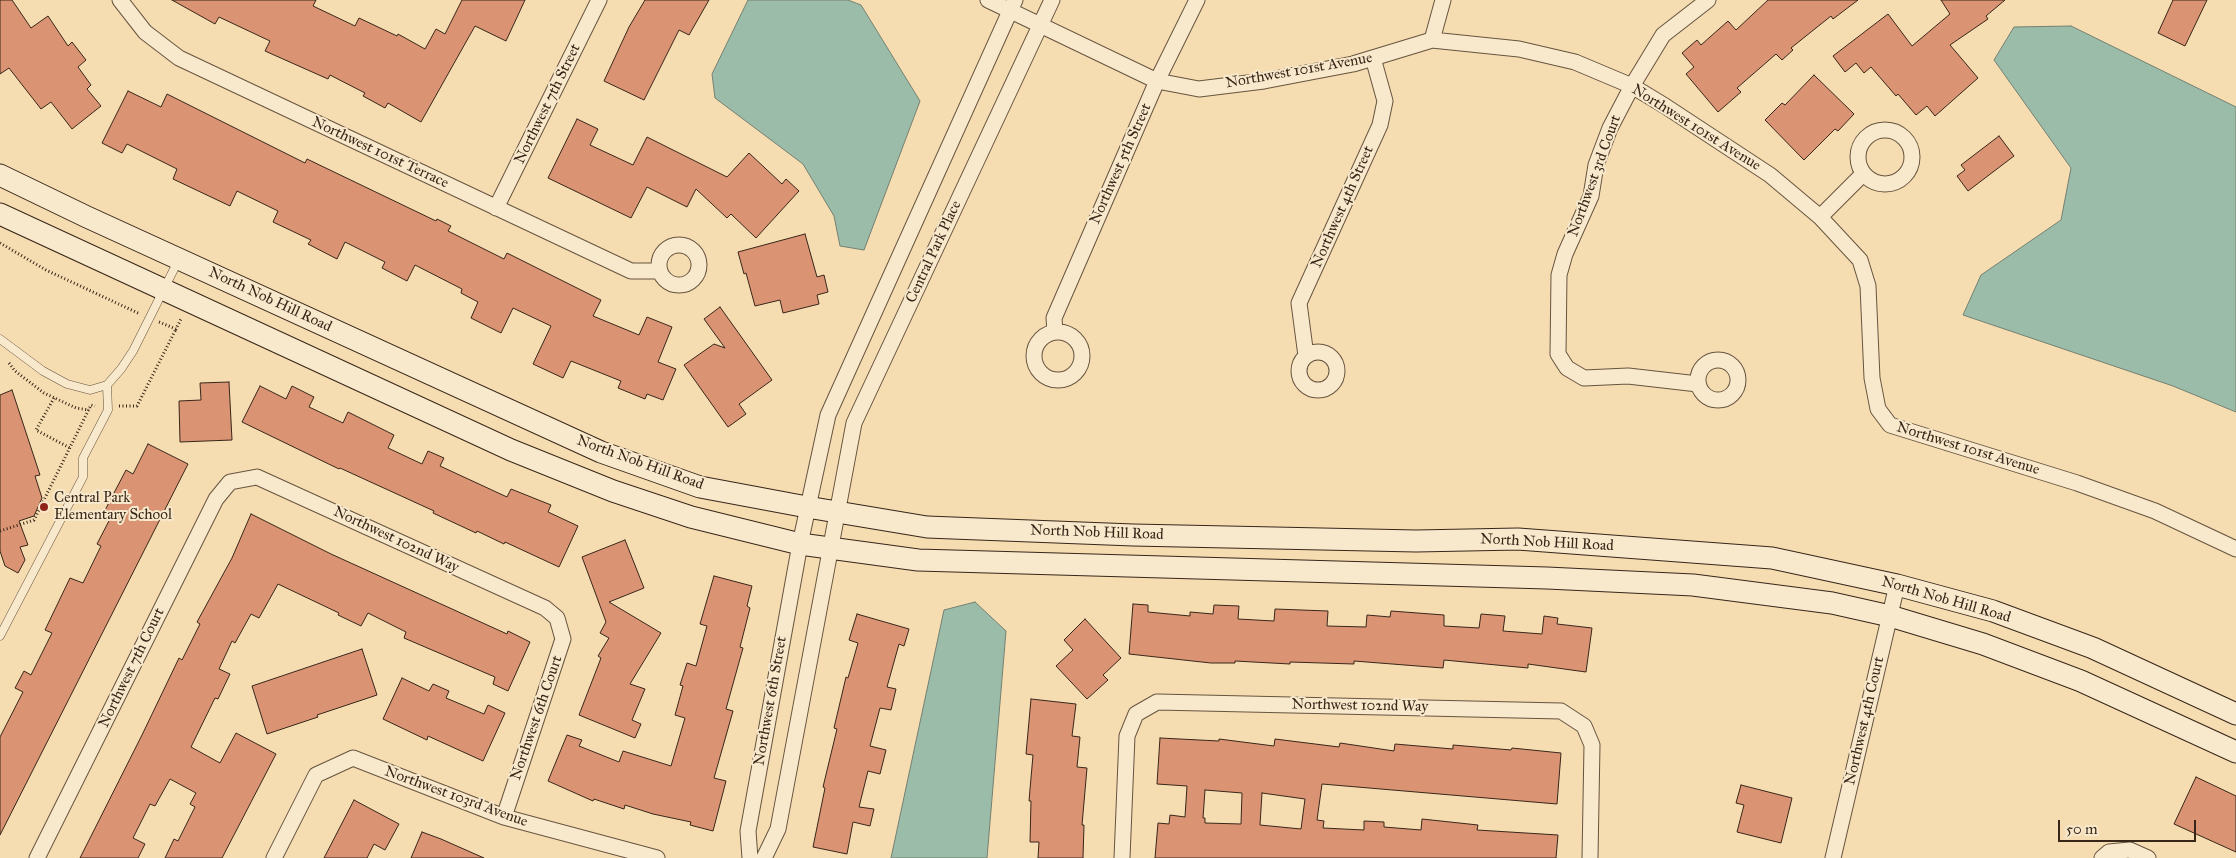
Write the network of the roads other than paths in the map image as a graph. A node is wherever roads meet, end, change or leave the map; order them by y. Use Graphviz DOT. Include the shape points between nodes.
graph roads {
  1 [pos="120,0"];
  2 [pos="599,0"];
  3 [pos="988,0"];
  4 [pos="1052,0"];
  5 [pos="1197,0"];
  6 [pos="1443,0"];
  7 [pos="1708,0"];
  8 [pos="1013,5"];
  9 [pos="1040,24"];
  10 [pos="1432,40"];
  11 [pos="1373,58"];
  12 [pos="1158,81"];
  13 [pos="1632,86"];
  14 [pos="1864,174"];
  15 [pos="0,175"];
  16 [pos="496,208"];
  17 [pos="0,214"];
  18 [pos="1820,216"];
  19 [pos="180,258"];
  20 [pos="659,271"];
  21 [pos="164,290"];
  22 [pos="1055,332"];
  23 [pos="0,339"];
  24 [pos="1306,356"];
  25 [pos="1698,384"];
  26 [pos="107,385"];
  27 [pos="230,482"];
  28 [pos="808,507"];
  29 [pos="837,512"];
  30 [pos="800,544"];
  31 [pos="830,548"];
  32 [pos="2236,549"];
  33 [pos="1897,584"];
  34 [pos="1890,616"];
  35 [pos="557,618"];
  36 [pos="0,636"];
  37 [pos="2236,714"];
  38 [pos="2236,752"];
  39 [pos="504,817"];
  40 [pos="2105,855"];
  41 [pos="37,858"];
  42 [pos="274,858"];
  43 [pos="656,858"];
  44 [pos="750,858"];
  45 [pos="764,858"];
  46 [pos="1122,858"];
  47 [pos="1590,858"];
  48 [pos="1833,858"];
  49 [pos="2148,858"];
  1 -- 16 [label="street, Northwest 101st Terrace" via="145,32 179,58"];
  2 -- 16 [label="street, Northwest 7th Street"];
  3 -- 8 [label="street, Northwest 101st Avenue"];
  4 -- 9 [label="street, Central Park Place"];
  5 -- 12 [label="street, Northwest 5th Street"];
  6 -- 10 [label="street"];
  7 -- 13 [label="street, Northwest 3rd Court" via="1663,35"];
  8 -- 9 [label="street, Northwest 101st Avenue"];
  8 -- 28 [label="street, Central Park Place" via="828,414"];
  9 -- 12 [label="street, Northwest 101st Avenue"];
  9 -- 29 [label="street, Central Park Place" via="854,422"];
  10 -- 11 [label="street, Northwest 101st Avenue"];
  10 -- 13 [label="street, Northwest 101st Avenue" via="1519,49 1575,62"];
  11 -- 12 [label="street, Northwest 101st Avenue" via="1264,80 1199,89"];
  11 -- 24 [label="street, Northwest 4th Street" via="1385,101 1380,125 1299,303"];
  12 -- 22 [label="street, Northwest 5th Street" via="1054,318"];
  13 -- 18 [label="street, Northwest 101st Avenue" via="1770,175"];
  13 -- 25 [label="street, Northwest 3rd Court" via="1610,128 1596,165 1590,196 1559,275 1558,354 1568,368 1584,378 1628,376"];
  14 -- 18 [label="street"];
  15 -- 19 [label="main road, North Nob Hill Road"];
  16 -- 20 [label="street, Northwest 101st Terrace" via="631,271"];
  17 -- 21 [label="main road, North Nob Hill Road"];
  18 -- 32 [label="street, Northwest 101st Avenue" via="1860,260 1868,286 1872,378 1878,409 1890,425 2077,483 2155,511"];
  19 -- 21 [label="lane"];
  19 -- 28 [label="main road, North Nob Hill Road" via="601,452 700,487"];
  21 -- 26 [label="lane" via="133,351"];
  21 -- 30 [label="main road, North Nob Hill Road" via="511,450 691,517"];
  23 -- 26 [label="lane" via="43,371 67,384 90,390"];
  26 -- 36 [label="lane" via="108,410 83,458 83,477"];
  27 -- 35 [label="street, Northwest 102nd Way" via="257,477 545,608"];
  27 -- 41 [label="street, Northwest 7th Court" via="216,499"];
  28 -- 29 [label="main road, North Nob Hill Road"];
  28 -- 30 [label="street, Central Park Place"];
  29 -- 31 [label="street, Central Park Place"];
  29 -- 33 [label="main road, North Nob Hill Road" via="927,527 1133,536 1416,541 1518,538 1772,558"];
  30 -- 31 [label="main road, North Nob Hill Road"];
  30 -- 44 [label="street, Northwest 6th Street" via="748,831"];
  31 -- 34 [label="main road, North Nob Hill Road" via="918,560 1693,585 1832,603"];
  31 -- 45 [label="street, Northwest 6th Street" via="778,829"];
  33 -- 34 [label="street, Northwest 4th Court"];
  33 -- 37 [label="main road, North Nob Hill Road" via="1992,611 2093,648"];
  34 -- 38 [label="main road, North Nob Hill Road" via="1983,644 2081,680"];
  34 -- 48 [label="street, Northwest 4th Court"];
  35 -- 39 [label="street, Northwest 6th Court" via="563,639"];
  39 -- 42 [label="street, Northwest 103rd Avenue" via="353,758 316,775"];
  39 -- 43 [label="street, Northwest 103rd Avenue"];
  40 -- 49 [label="street" via="2130,850"];
  46 -- 47 [label="street, Northwest 102nd Way" via="1127,736 1136,714 1157,702 1560,711 1584,726 1592,745"];
}
